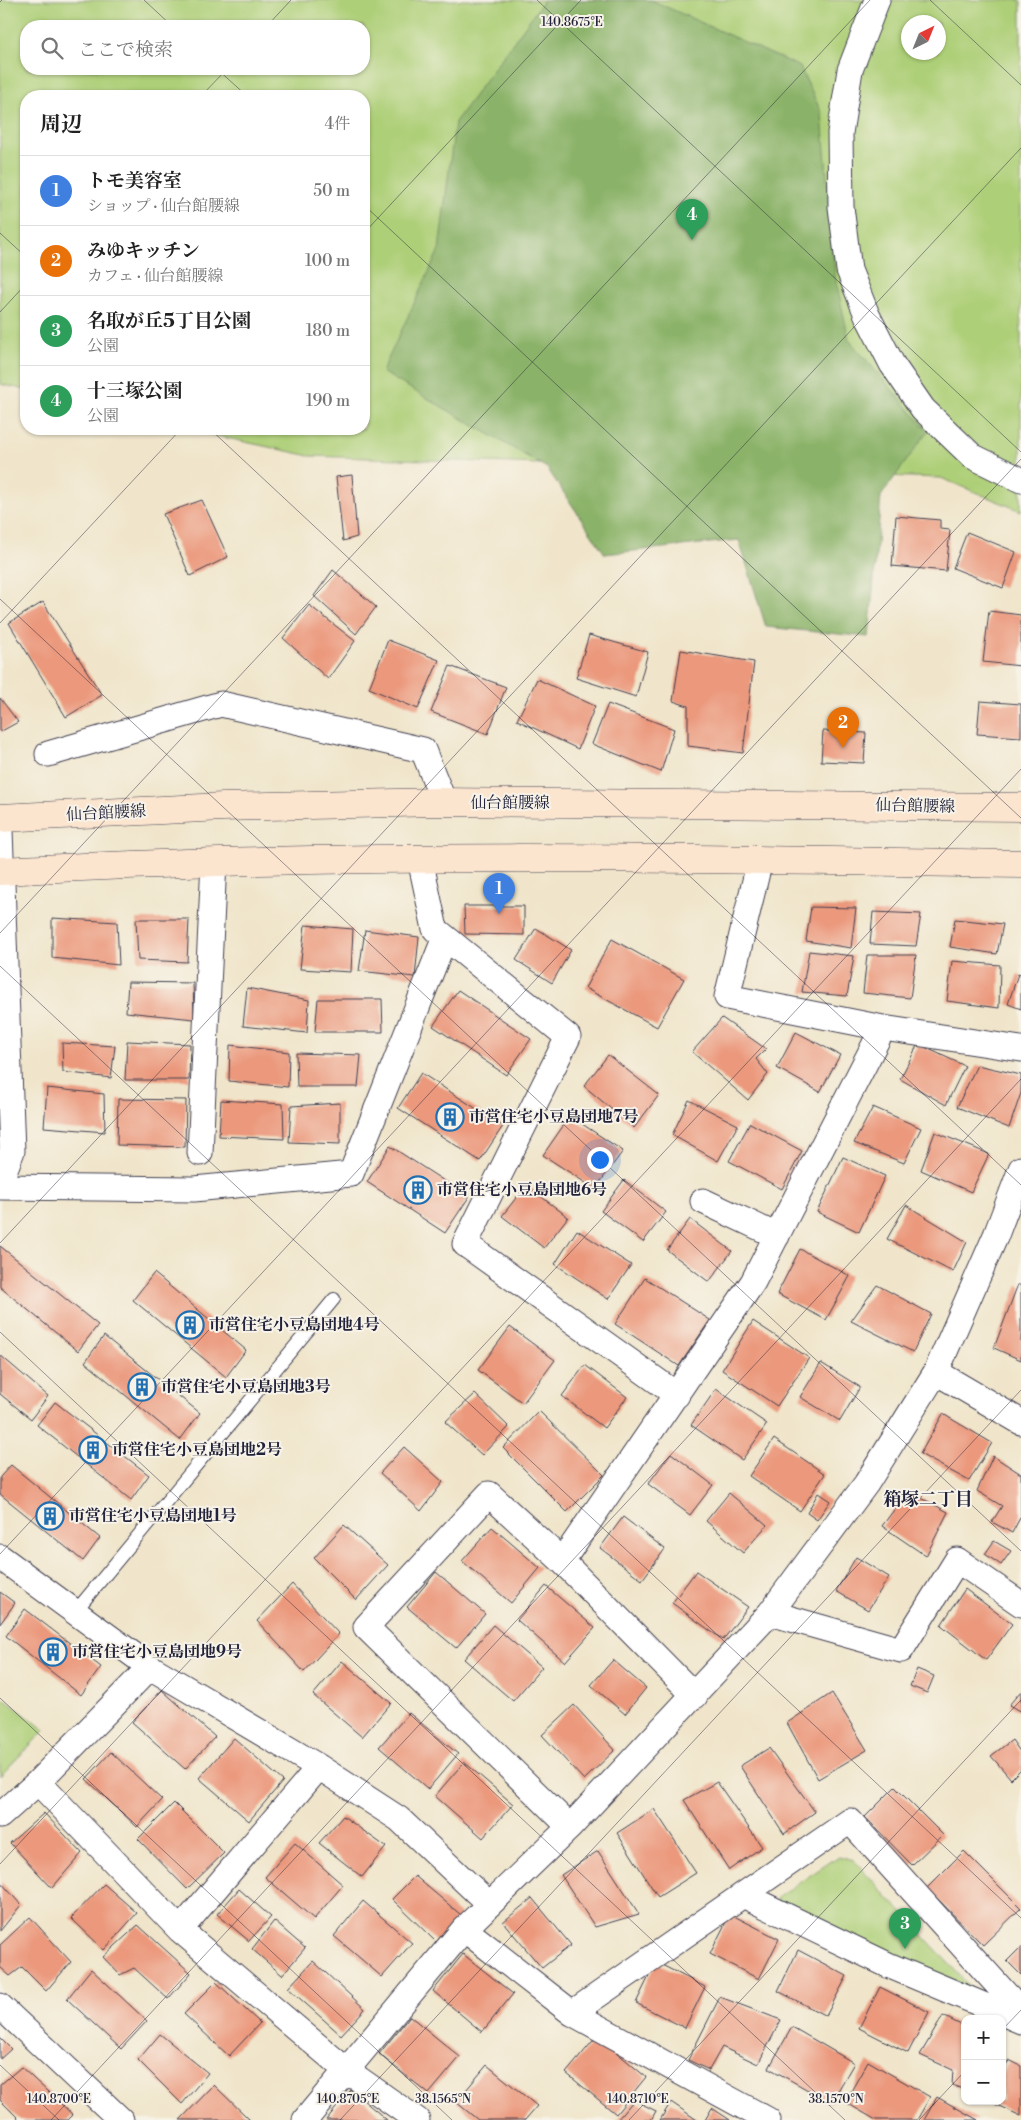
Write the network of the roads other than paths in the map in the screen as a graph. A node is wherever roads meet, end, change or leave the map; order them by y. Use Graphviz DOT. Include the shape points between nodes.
graph roads {
  1 [pos="878,0"];
  2 [pos="1021,480"];
  3 [pos="48,754"];
  4 [pos="444,802"];
  5 [pos="1021,808"];
  6 [pos="0,818"];
  7 [pos="0,830"];
  8 [pos="420,859"];
  9 [pos="760,860"];
  10 [pos="214,862"];
  11 [pos="1021,864"];
  12 [pos="1,871"];
  13 [pos="446,938"];
  14 [pos="883,1028"];
  15 [pos="1021,1049"];
  16 [pos="200,1152"];
  17 [pos="1021,1169"];
  18 [pos="0,1182"];
  19 [pos="0,1187"];
  20 [pos="703,1201"];
  21 [pos="777,1236"];
  22 [pos="334,1299"];
  23 [pos="936,1372"];
  24 [pos="677,1395"];
  25 [pos="1021,1422"];
  26 [pos="0,1557"];
  27 [pos="562,1562"];
  28 [pos="1021,1604"];
  29 [pos="74,1613"];
  30 [pos="770,1613"];
  31 [pos="150,1667"];
  32 [pos="695,1696"];
  33 [pos="319,1767"];
  34 [pos="38,1782"];
  35 [pos="0,1816"];
  36 [pos="570,1828"];
  37 [pos="742,1896"];
  38 [pos="489,1904"];
  39 [pos="464,1929"];
  40 [pos="180,1930"];
  41 [pos="0,2006"];
  42 [pos="1021,2011"];
  43 [pos="572,2013"];
  44 [pos="1021,2021"];
  45 [pos="346,2070"];
  46 [pos="765,2119"];
  47 [pos="120,2120"];
  48 [pos="306,2120"];
  49 [pos="417,2120"];
  1 -- 2 [label="street" via="850,70 840,133 841,207 849,270 892,364 923,409 972,456"];
  3 -- 4 [label="street" via="221,704 423,750"];
  4 -- 5 [label="main road, 仙台館腰線"];
  4 -- 6 [label="main road, 仙台館腰線"];
  7 -- 12 [label="street"];
  8 -- 9 [label="main road"];
  8 -- 10 [label="main road"];
  8 -- 13 [label="street" via="436,929"];
  9 -- 11 [label="main road"];
  9 -- 14 [label="street" via="728,998"];
  10 -- 12 [label="main road"];
  10 -- 16 [label="street"];
  12 -- 18 [label="street" via="12,1151"];
  13 -- 19 [label="street" via="351,1174 194,1189"];
  13 -- 24 [label="street" via="568,1037 464,1244"];
  14 -- 15 [label="street"];
  14 -- 21 [label="street"];
  17 -- 23 [label="street"];
  20 -- 21 [label="street"];
  21 -- 24 [label="street" via="753,1282"];
  22 -- 29 [label="lane"];
  23 -- 25 [label="street"];
  23 -- 30 [label="street" via="866,1484"];
  24 -- 27 [label="street"];
  26 -- 29 [label="street"];
  27 -- 32 [label="street"];
  27 -- 36 [label="street" via="489,1494 366,1627"];
  28 -- 30 [label="street" via="957,1560 901,1650"];
  29 -- 31 [label="street"];
  30 -- 32 [label="street"];
  31 -- 33 [label="street"];
  31 -- 34 [label="street"];
  32 -- 36 [label="street"];
  33 -- 38 [label="street" via="399,1819"];
  33 -- 40 [label="street"];
  34 -- 35 [label="street"];
  34 -- 40 [label="street"];
  36 -- 38 [label="street"];
  37 -- 42 [label="street" via="850,1821"];
  37 -- 43 [label="street"];
  37 -- 44 [label="street" via="888,1965"];
  38 -- 39 [label="street"];
  39 -- 43 [label="street"];
  39 -- 45 [label="street"];
  40 -- 45 [label="street"];
  41 -- 47 [label="street"];
  43 -- 46 [label="street"];
  45 -- 48 [label="street"];
  45 -- 49 [label="street"];
}
